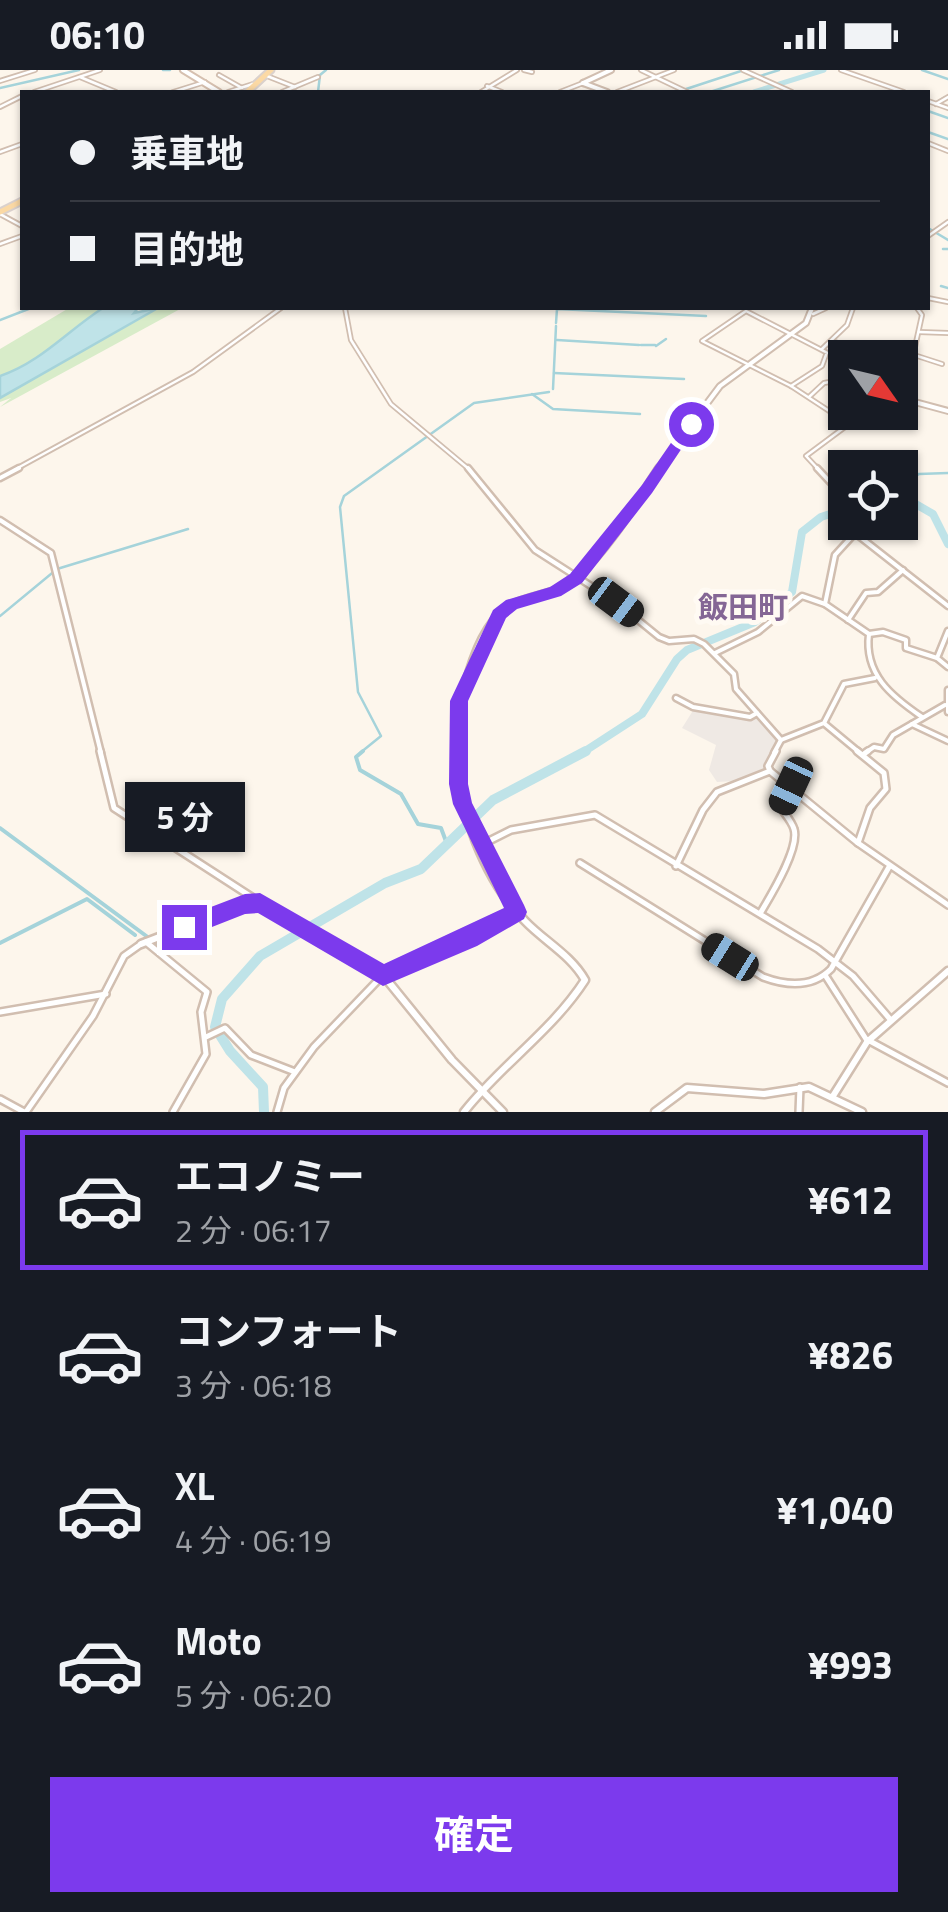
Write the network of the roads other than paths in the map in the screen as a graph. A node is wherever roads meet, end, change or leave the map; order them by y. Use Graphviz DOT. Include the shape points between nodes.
graph roads {
  1 [pos="35,70"];
  2 [pos="100,70"];
  3 [pos="182,70"];
  4 [pos="271,70"];
  5 [pos="517,70"];
  6 [pos="524,70"];
  7 [pos="611,70"];
  8 [pos="641,70"];
  9 [pos="674,70"];
  10 [pos="744,70"];
  11 [pos="841,70"];
  12 [pos="532,72"];
  13 [pos="219,74"];
  14 [pos="265,76"];
  15 [pos="654,76"];
  16 [pos="318,77"];
  17 [pos="80,78"];
  18 [pos="0,81"];
  19 [pos="205,82"];
  20 [pos="583,83"];
  21 [pos="487,86"];
  22 [pos="295,87"];
  23 [pos="41,90"];
  24 [pos="111,90"];
  25 [pos="179,90"];
  26 [pos="216,90"];
  27 [pos="247,90"];
  28 [pos="287,90"];
  29 [pos="483,90"];
  30 [pos="497,90"];
  31 [pos="565,90"];
  32 [pos="602,90"];
  33 [pos="622,90"];
  34 [pos="683,90"];
  35 [pos="786,90"];
  36 [pos="898,90"];
  37 [pos="948,96"];
  38 [pos="930,101"];
  39 [pos="936,104"];
  40 [pos="948,108"];
  41 [pos="277,310"];
  42 [pos="346,310"];
  43 [pos="742,310"];
  44 [pos="813,310"];
  45 [pos="852,310"];
  46 [pos="919,310"];
  47 [pos="746,311"];
  48 [pos="919,332"];
  49 [pos="948,332"];
  50 [pos="790,335"];
  51 [pos="833,340"];
  52 [pos="917,340"];
  53 [pos="828,344"];
  54 [pos="822,349"];
  55 [pos="826,356"];
  56 [pos="918,356"];
  57 [pos="942,364"];
  58 [pos="747,366"];
  59 [pos="828,382"];
  60 [pos="791,386"];
  61 [pos="810,397"];
  62 [pos="918,403"];
  63 [pos="828,409"];
  64 [pos="948,411"];
  65 [pos="841,430"];
  66 [pos="0,478"];
  67 [pos="828,480"];
  68 [pos="0,520"];
  69 [pos="844,540"];
  70 [pos="867,540"];
  71 [pos="902,570"];
  72 [pos="576,578"];
  73 [pos="826,604"];
  74 [pos="948,606"];
  75 [pos="848,620"];
  76 [pos="948,631"];
  77 [pos="868,634"];
  78 [pos="698,640"];
  79 [pos="715,654"];
  80 [pos="937,658"];
  81 [pos="948,667"];
  82 [pos="875,678"];
  83 [pos="948,690"];
  84 [pos="676,698"];
  85 [pos="945,704"];
  86 [pos="948,712"];
  87 [pos="757,713"];
  88 [pos="922,717"];
  89 [pos="824,724"];
  90 [pos="912,724"];
  91 [pos="782,740"];
  92 [pos="948,741"];
  93 [pos="864,754"];
  94 [pos="770,771"];
  95 [pos="791,786"];
  96 [pos="858,843"];
  97 [pos="481,845"];
  98 [pos="580,863"];
  99 [pos="676,866"];
  100 [pos="889,867"];
  101 [pos="260,902"];
  102 [pos="948,905"];
  103 [pos="517,912"];
  104 [pos="761,912"];
  105 [pos="144,943"];
  106 [pos="835,963"];
  107 [pos="948,971"];
  108 [pos="383,975"];
  109 [pos="825,975"];
  110 [pos="106,994"];
  111 [pos="0,1012"];
  112 [pos="889,1018"];
  113 [pos="208,1035"];
  114 [pos="868,1040"];
  115 [pos="296,1072"];
  116 [pos="948,1083"];
  117 [pos="800,1088"];
  118 [pos="480,1090"];
  119 [pos="833,1096"];
  120 [pos="0,1100"];
  121 [pos="25,1112"];
  122 [pos="174,1112"];
  123 [pos="276,1112"];
  124 [pos="464,1112"];
  125 [pos="503,1112"];
  126 [pos="655,1112"];
  127 [pos="799,1112"];
  128 [pos="862,1112"];
  1 -- 18 [label="street"];
  2 -- 17 [label="street"];
  3 -- 19 [label="main road"];
  4 -- 14 [label="main road"];
  5 -- 21 [label="street"];
  6 -- 12 [label="street"];
  7 -- 20 [label="street"];
  8 -- 15 [label="street"];
  9 -- 15 [label="street"];
  10 -- 35 [label="street"];
  11 -- 36 [label="street"];
  13 -- 27 [label="street"];
  14 -- 22 [label="street"];
  14 -- 27 [label="main road"];
  15 -- 33 [label="street"];
  15 -- 34 [label="street"];
  16 -- 22 [label="street"];
  17 -- 23 [label="street"];
  17 -- 24 [label="street"];
  19 -- 25 [label="street"];
  19 -- 26 [label="main road"];
  20 -- 31 [label="street"];
  20 -- 32 [label="street"];
  21 -- 29 [label="street"];
  21 -- 30 [label="street"];
  22 -- 28 [label="street"];
  37 -- 39 [label="street"];
  38 -- 39 [label="street"];
  39 -- 40 [label="street"];
  41 -- 66 [label="street" via="193,372"];
  42 -- 72 [label="street" via="351,340 391,404 452,450 535,550"];
  43 -- 47 [label="street"];
  44 -- 50 [label="street"];
  45 -- 51 [label="street"];
  46 -- 48 [label="street"];
  47 -- 50 [label="street"];
  47 -- 58 [label="street" via="702,342"];
  48 -- 49 [label="street"];
  48 -- 52 [label="street"];
  50 -- 54 [label="street"];
  50 -- 58 [label="street"];
  53 -- 54 [label="street"];
  54 -- 55 [label="street"];
  55 -- 60 [label="street"];
  56 -- 57 [label="street"];
  58 -- 60 [label="street"];
  58 -- 72 [label="street" via="708,399"];
  59 -- 61 [label="street"];
  60 -- 61 [label="street"];
  61 -- 63 [label="street"];
  62 -- 64 [label="street"];
  65 -- 67 [label="street" via="806,456"];
  68 -- 101 [label="street" via="50,553 114,808"];
  69 -- 73 [label="street" via="833,554"];
  70 -- 71 [label="street"];
  71 -- 74 [label="street"];
  71 -- 75 [label="street" via="878,592 866,593"];
  72 -- 78 [label="street" via="659,637"];
  72 -- 97 [label="street" via="499,614 459,701 459,784"];
  73 -- 75 [label="street"];
  73 -- 79 [label="street" via="802,596"];
  75 -- 77 [label="street"];
  76 -- 80 [label="street"];
  77 -- 80 [label="street" via="898,637 906,648"];
  77 -- 82 [label="street"];
  78 -- 79 [label="street"];
  79 -- 87 [label="street"];
  80 -- 81 [label="street"];
  82 -- 88 [label="street"];
  82 -- 89 [label="street" via="844,684"];
  83 -- 85 [label="street"];
  84 -- 87 [label="street" via="693,707"];
  85 -- 86 [label="street"];
  85 -- 88 [label="street"];
  87 -- 91 [label="street"];
  88 -- 90 [label="street"];
  89 -- 91 [label="street"];
  89 -- 93 [label="street"];
  90 -- 92 [label="street"];
  90 -- 93 [label="street" via="884,748"];
  91 -- 94 [label="street"];
  93 -- 96 [label="street" via="884,774 886,789 870,808"];
  94 -- 95 [label="street"];
  94 -- 99 [label="street" via="714,796"];
  95 -- 96 [label="street"];
  95 -- 104 [label="street" via="781,808 794,828 794,843"];
  96 -- 100 [label="street"];
  97 -- 99 [label="street" via="511,830 595,815"];
  97 -- 103 [label="street"];
  98 -- 109 [label="street" via="763,977 795,984"];
  99 -- 104 [label="street"];
  100 -- 102 [label="street"];
  100 -- 106 [label="street"];
  101 -- 105 [label="street"];
  101 -- 108 [label="street"];
  103 -- 108 [label="street"];
  103 -- 118 [label="street" via="584,980 552,1025"];
  104 -- 106 [label="street"];
  105 -- 110 [label="street" via="124,956"];
  105 -- 113 [label="street" via="208,992 201,1012"];
  106 -- 109 [label="street"];
  106 -- 112 [label="street"];
  107 -- 112 [label="street"];
  108 -- 115 [label="street"];
  108 -- 118 [label="street"];
  109 -- 114 [label="street"];
  110 -- 111 [label="street"];
  110 -- 121 [label="street"];
  112 -- 114 [label="street"];
  113 -- 115 [label="street" via="224,1028 252,1055"];
  113 -- 122 [label="street" via="203,1063"];
  114 -- 116 [label="street"];
  114 -- 119 [label="street"];
  115 -- 123 [label="street"];
  117 -- 119 [label="street"];
  117 -- 126 [label="street" via="764,1094 686,1088"];
  117 -- 127 [label="street"];
  118 -- 124 [label="street"];
  118 -- 125 [label="street"];
  119 -- 128 [label="street"];
  120 -- 121 [label="street"];
}
